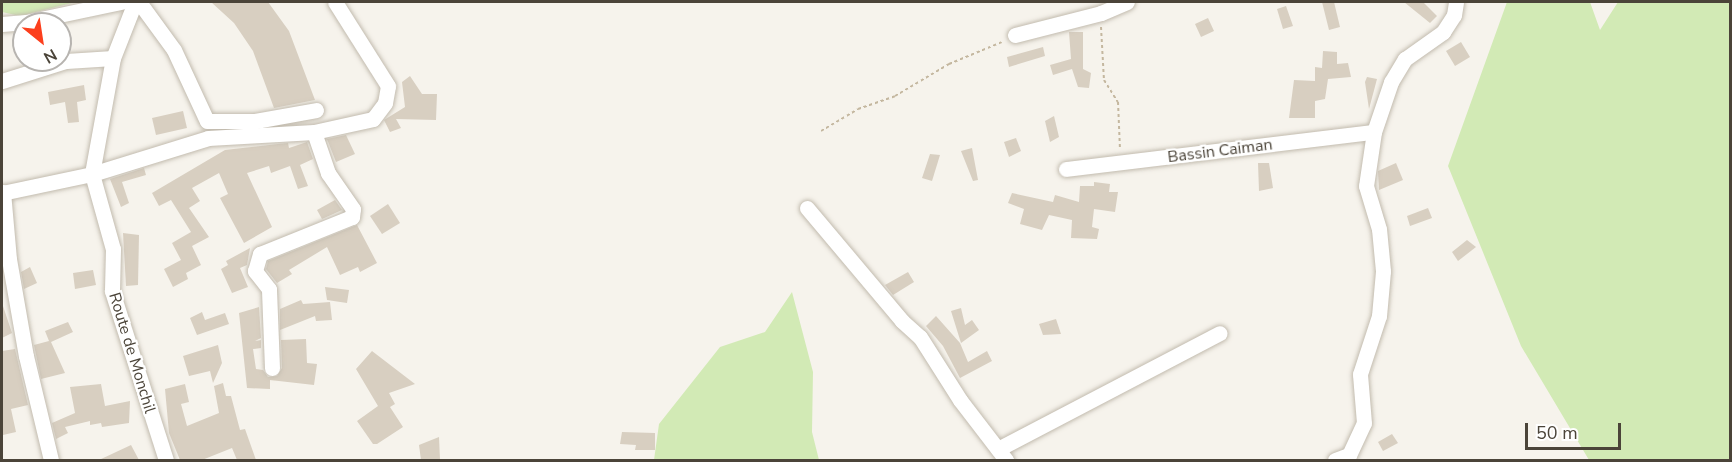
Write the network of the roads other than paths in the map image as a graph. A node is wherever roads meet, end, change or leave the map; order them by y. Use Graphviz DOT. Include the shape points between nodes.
graph roads {
  1 [pos="121,2"];
  2 [pos="137,2"];
  3 [pos="335,2"];
  4 [pos="1127,2"];
  5 [pos="1456,2"];
  6 [pos="2,24"];
  7 [pos="1015,35"];
  8 [pos="113,58"];
  9 [pos="2,81"];
  10 [pos="316,110"];
  11 [pos="314,132"];
  12 [pos="1374,132"];
  13 [pos="1066,169"];
  14 [pos="92,174"];
  15 [pos="2,193"];
  16 [pos="807,208"];
  17 [pos="1220,333"];
  18 [pos="272,368"];
  19 [pos="1002,455"];
  20 [pos="51,460"];
  21 [pos="166,460"];
  22 [pos="1335,460"];
  1 -- 6 [label="street"];
  2 -- 8 [label="street, Route de Monchil"];
  2 -- 10 [label="street" via="174,50 207,121 255,121"];
  3 -- 11 [label="street" via="388,86 385,103 373,119"];
  4 -- 7 [label="street" via="1101,13"];
  5 -- 12 [label="street" via="1454,15 1443,32 1405,59 1391,82"];
  8 -- 9 [label="street" via="66,61"];
  8 -- 14 [label="street, Route de Monchil"];
  11 -- 14 [label="street" via="208,138"];
  11 -- 18 [label="street" via="328,173 353,209 352,217 260,254 255,271 269,289"];
  12 -- 13 [label="street, Bassin Caiman"];
  12 -- 22 [label="street" via="1366,186 1380,229 1383,271 1379,316 1360,374 1364,423 1349,455"];
  14 -- 15 [label="street"];
  14 -- 21 [label="street, Route de Monchil" via="114,249 112,291"];
  15 -- 20 [label="street" via="26,356"];
  16 -- 19 [label="street" via="920,338"];
  17 -- 19 [label="street"];
}
